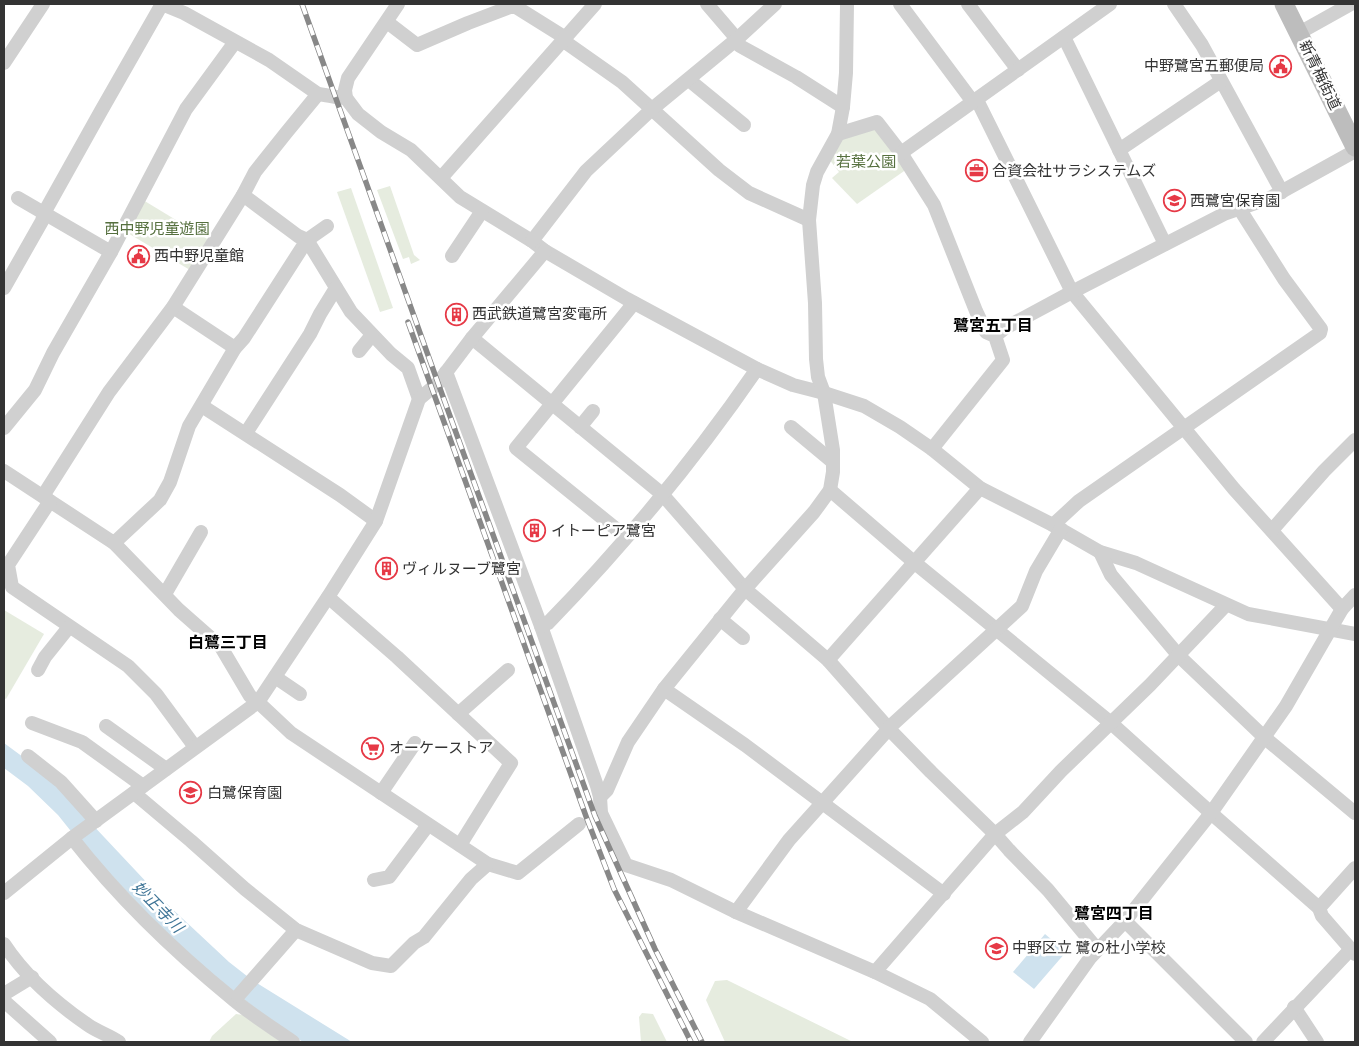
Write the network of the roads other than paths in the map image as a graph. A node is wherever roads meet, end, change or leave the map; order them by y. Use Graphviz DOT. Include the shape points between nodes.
graph roads {
  1 [pos="43,4"];
  2 [pos="162,4"];
  3 [pos="398,4"];
  4 [pos="595,4"];
  5 [pos="707,4"];
  6 [pos="776,4"];
  7 [pos="847,4"];
  8 [pos="900,4"];
  9 [pos="968,4"];
  10 [pos="1110,4"];
  11 [pos="1174,4"];
  12 [pos="1284,4"];
  13 [pos="1351,4"];
  14 [pos="511,5"];
  15 [pos="186,9"];
  16 [pos="387,22"];
  17 [pos="1299,34"];
  18 [pos="564,37"];
  19 [pos="1064,37"];
  20 [pos="736,39"];
  21 [pos="235,42"];
  22 [pos="4,63"];
  23 [pos="1018,70"];
  24 [pos="689,80"];
  25 [pos="1221,81"];
  26 [pos="318,94"];
  27 [pos="346,98"];
  28 [pos="975,101"];
  29 [pos="843,107"];
  30 [pos="652,109"];
  31 [pos="744,124"];
  32 [pos="838,134"];
  33 [pos="1355,147"];
  34 [pos="1119,150"];
  35 [pos="1355,151"];
  36 [pos="901,153"];
  37 [pos="441,178"];
  38 [pos="1282,192"];
  39 [pos="243,195"];
  40 [pos="18,198"];
  41 [pos="1239,208"];
  42 [pos="482,211"];
  43 [pos="44,213"];
  44 [pos="809,220"];
  45 [pos="327,226"];
  46 [pos="307,240"];
  47 [pos="532,241"];
  48 [pos="1165,244"];
  49 [pos="545,251"];
  50 [pos="111,252"];
  51 [pos="452,256"];
  52 [pos="4,288"];
  53 [pos="336,288"];
  54 [pos="1072,292"];
  55 [pos="634,303"];
  56 [pos="173,308"];
  57 [pos="372,335"];
  58 [pos="995,336"];
  59 [pos="472,338"];
  60 [pos="235,348"];
  61 [pos="360,351"];
  62 [pos="757,369"];
  63 [pos="446,372"];
  64 [pos="824,393"];
  65 [pos="420,399"];
  66 [pos="552,404"];
  67 [pos="202,406"];
  68 [pos="593,411"];
  69 [pos="580,427"];
  70 [pos="791,427"];
  71 [pos="4,428"];
  72 [pos="1183,429"];
  73 [pos="246,433"];
  74 [pos="1355,440"];
  75 [pos="932,449"];
  76 [pos="833,462"];
  77 [pos="4,471"];
  78 [pos="980,488"];
  79 [pos="830,490"];
  80 [pos="662,494"];
  81 [pos="46,498"];
  82 [pos="126,512"];
  83 [pos="376,521"];
  84 [pos="137,522"];
  85 [pos="1057,527"];
  86 [pos="1272,530"];
  87 [pos="201,532"];
  88 [pos="626,537"];
  89 [pos="114,543"];
  90 [pos="1100,552"];
  91 [pos="915,563"];
  92 [pos="745,589"];
  93 [pos="165,594"];
  94 [pos="1355,595"];
  95 [pos="328,597"];
  96 [pos="1226,605"];
  97 [pos="1342,609"];
  98 [pos="720,619"];
  99 [pos="541,626"];
  100 [pos="68,627"];
  101 [pos="996,630"];
  102 [pos="1330,630"];
  103 [pos="1355,634"];
  104 [pos="743,638"];
  105 [pos="1179,656"];
  106 [pos="828,660"];
  107 [pos="38,670"];
  108 [pos="508,670"];
  109 [pos="275,677"];
  110 [pos="664,689"];
  111 [pos="300,694"];
  112 [pos="258,702"];
  113 [pos="458,714"];
  114 [pos="32,723"];
  115 [pos="1111,723"];
  116 [pos="106,726"];
  117 [pos="889,729"];
  118 [pos="1265,738"];
  119 [pos="415,743"];
  120 [pos="195,747"];
  121 [pos="28,756"];
  122 [pos="166,769"];
  123 [pos="138,790"];
  124 [pos="381,793"];
  125 [pos="600,797"];
  126 [pos="824,804"];
  127 [pos="1211,813"];
  128 [pos="1355,813"];
  129 [pos="95,822"];
  130 [pos="579,824"];
  131 [pos="428,825"];
  132 [pos="995,834"];
  133 [pos="74,837"];
  134 [pos="460,845"];
  135 [pos="488,864"];
  136 [pos="1355,868"];
  137 [pos="374,880"];
  138 [pos="4,893"];
  139 [pos="944,894"];
  140 [pos="1319,908"];
  141 [pos="736,912"];
  142 [pos="1125,921"];
  143 [pos="296,930"];
  144 [pos="4,944"];
  145 [pos="1097,949"];
  146 [pos="1353,951"];
  147 [pos="875,972"];
  148 [pos="32,978"];
  149 [pos="4,994"];
  150 [pos="238,996"];
  151 [pos="4,1001"];
  152 [pos="1294,1008"];
  153 [pos="50,1042"];
  154 [pos="118,1042"];
  155 [pos="293,1042"];
  156 [pos="982,1042"];
  157 [pos="1030,1042"];
  158 [pos="1246,1042"];
  159 [pos="1263,1042"];
  160 [pos="1317,1042"];
  1 -- 22 [label="street"];
  2 -- 15 [label="street"];
  2 -- 43 [label="street"];
  3 -- 16 [label="street"];
  4 -- 18 [label="street"];
  5 -- 20 [label="street"];
  6 -- 20 [label="street"];
  7 -- 29 [label="street"];
  8 -- 28 [label="street"];
  9 -- 23 [label="street"];
  10 -- 19 [label="street"];
  11 -- 25 [label="street" via="1202,45"];
  12 -- 17 [label="main road, 新青梅街道"];
  13 -- 17 [label="street"];
  14 -- 16 [label="street" via="417,45"];
  14 -- 18 [label="street"];
  15 -- 21 [label="street"];
  16 -- 27 [label="street" via="348,78"];
  17 -- 33 [label="main road, 新青梅街道"];
  18 -- 30 [label="street" via="568,44 622,82"];
  18 -- 37 [label="street"];
  19 -- 23 [label="street"];
  19 -- 34 [label="street"];
  20 -- 24 [label="street"];
  20 -- 29 [label="street" via="740,46"];
  21 -- 26 [label="street"];
  21 -- 50 [label="street" via="186,109"];
  23 -- 28 [label="street"];
  24 -- 30 [label="street"];
  24 -- 31 [label="street"];
  25 -- 34 [label="street"];
  25 -- 38 [label="street"];
  26 -- 27 [label="street"];
  26 -- 39 [label="street" via="255,172"];
  27 -- 37 [label="street" via="358,114 411,150"];
  28 -- 36 [label="street"];
  28 -- 54 [label="street"];
  29 -- 32 [label="street"];
  30 -- 44 [label="street" via="749,193"];
  30 -- 47 [label="street" via="586,172"];
  32 -- 36 [label="street" via="876,122"];
  32 -- 44 [label="street" via="817,172"];
  34 -- 48 [label="street"];
  35 -- 38 [label="street"];
  36 -- 58 [label="street" via="934,205 986,332"];
  37 -- 42 [label="street" via="460,197"];
  38 -- 41 [label="street"];
  39 -- 46 [label="street"];
  39 -- 56 [label="street"];
  40 -- 43 [label="street"];
  41 -- 48 [label="street"];
  41 -- 72 [label="street" via="1284,279 1321,329 1320,333"];
  42 -- 47 [label="street"];
  42 -- 51 [label="street"];
  43 -- 50 [label="street"];
  43 -- 52 [label="street"];
  44 -- 64 [label="street" via="816,359"];
  45 -- 46 [label="street"];
  46 -- 53 [label="street"];
  46 -- 60 [label="street"];
  47 -- 49 [label="street"];
  48 -- 54 [label="street"];
  49 -- 55 [label="street"];
  49 -- 59 [label="street"];
  50 -- 71 [label="street" via="35,390"];
  53 -- 57 [label="street" via="351,312"];
  53 -- 73 [label="street"];
  54 -- 58 [label="street"];
  54 -- 72 [label="street"];
  55 -- 62 [label="street"];
  55 -- 66 [label="street"];
  56 -- 60 [label="street"];
  56 -- 81 [label="street" via="109,392"];
  57 -- 61 [label="street"];
  57 -- 65 [label="street" via="408,368"];
  58 -- 75 [label="street" via="1003,360"];
  59 -- 63 [label="street"];
  59 -- 66 [label="street"];
  60 -- 67 [label="street"];
  62 -- 64 [label="street" via="793,385"];
  62 -- 80 [label="street" via="719,424"];
  63 -- 65 [label="street"];
  63 -- 99 [label="street"];
  64 -- 75 [label="street" via="864,406"];
  64 -- 76 [label="street"];
  65 -- 83 [label="street"];
  66 -- 69 [label="street"];
  66 -- 88 [label="street" via="516,448"];
  67 -- 73 [label="street"];
  67 -- 84 [label="street" via="189,426 170,482 160,500"];
  68 -- 69 [label="street"];
  69 -- 80 [label="street"];
  70 -- 76 [label="street"];
  72 -- 85 [label="street" via="1079,501"];
  72 -- 86 [label="street"];
  73 -- 83 [label="street"];
  74 -- 86 [label="street"];
  75 -- 78 [label="street"];
  76 -- 79 [label="street"];
  77 -- 81 [label="street"];
  78 -- 85 [label="street"];
  78 -- 91 [label="street"];
  79 -- 91 [label="street"];
  79 -- 92 [label="street"];
  80 -- 88 [label="street"];
  80 -- 92 [label="street"];
  81 -- 89 [label="street"];
  81 -- 100 [label="street" via="8,565 12,587"];
  82 -- 84 [label="street"];
  83 -- 95 [label="street"];
  84 -- 89 [label="street"];
  85 -- 90 [label="street"];
  85 -- 101 [label="street" via="1022,606"];
  86 -- 97 [label="street"];
  87 -- 93 [label="street"];
  88 -- 99 [label="street" via="579,591 548,623"];
  89 -- 93 [label="street"];
  90 -- 96 [label="street" via="1136,564"];
  90 -- 105 [label="street" via="1111,576"];
  91 -- 101 [label="street"];
  91 -- 106 [label="street"];
  92 -- 98 [label="street"];
  92 -- 106 [label="street"];
  93 -- 112 [label="street" via="221,647 250,696"];
  94 -- 97 [label="street"];
  95 -- 109 [label="street"];
  95 -- 113 [label="street"];
  96 -- 102 [label="street" via="1248,614"];
  96 -- 105 [label="street"];
  97 -- 102 [label="street"];
  98 -- 104 [label="street"];
  98 -- 110 [label="street"];
  99 -- 125 [label="street"];
  100 -- 107 [label="street"];
  100 -- 120 [label="street" via="128,666 156,694"];
  101 -- 115 [label="street"];
  101 -- 117 [label="street"];
  102 -- 103 [label="street"];
  102 -- 118 [label="street"];
  105 -- 115 [label="street"];
  105 -- 118 [label="street"];
  106 -- 117 [label="street"];
  108 -- 113 [label="street"];
  109 -- 111 [label="street"];
  109 -- 112 [label="street"];
  110 -- 125 [label="street" via="628,742 607,790"];
  110 -- 126 [label="street"];
  112 -- 120 [label="street"];
  112 -- 124 [label="street" via="291,733"];
  113 -- 134 [label="street" via="511,763"];
  114 -- 123 [label="street" via="82,742"];
  115 -- 127 [label="street"];
  115 -- 132 [label="street" via="1023,812"];
  116 -- 122 [label="street"];
  117 -- 126 [label="street"];
  117 -- 132 [label="street"];
  118 -- 127 [label="street"];
  118 -- 128 [label="street"];
  119 -- 124 [label="street"];
  120 -- 122 [label="street"];
  121 -- 129 [label="street" via="61,782"];
  122 -- 123 [label="street"];
  123 -- 129 [label="street"];
  123 -- 143 [label="street" via="245,889"];
  124 -- 131 [label="street"];
  125 -- 141 [label="street" via="601,813 626,865 671,880"];
  126 -- 139 [label="street"];
  126 -- 141 [label="street" via="789,840"];
  127 -- 140 [label="street"];
  127 -- 142 [label="street"];
  129 -- 133 [label="street"];
  130 -- 135 [label="street" via="518,873"];
  131 -- 134 [label="street"];
  131 -- 137 [label="street" via="389,877"];
  132 -- 139 [label="street"];
  132 -- 145 [label="street"];
  133 -- 138 [label="street"];
  133 -- 155 [label="street" via="90,860 162,938 234,1001"];
  134 -- 135 [label="street"];
  135 -- 143 [label="street" via="471,879 424,937 392,966 372,963"];
  136 -- 140 [label="street"];
  139 -- 147 [label="street"];
  140 -- 146 [label="street" via="1322,916"];
  141 -- 147 [label="street"];
  142 -- 145 [label="street"];
  142 -- 158 [label="street"];
  143 -- 150 [label="street"];
  144 -- 148 [label="street"];
  145 -- 157 [label="street"];
  146 -- 152 [label="street"];
  147 -- 156 [label="street" via="930,999"];
  148 -- 149 [label="street"];
  148 -- 154 [label="street" via="89,1026"];
  151 -- 153 [label="street"];
  152 -- 159 [label="street"];
  152 -- 160 [label="street"];
}
